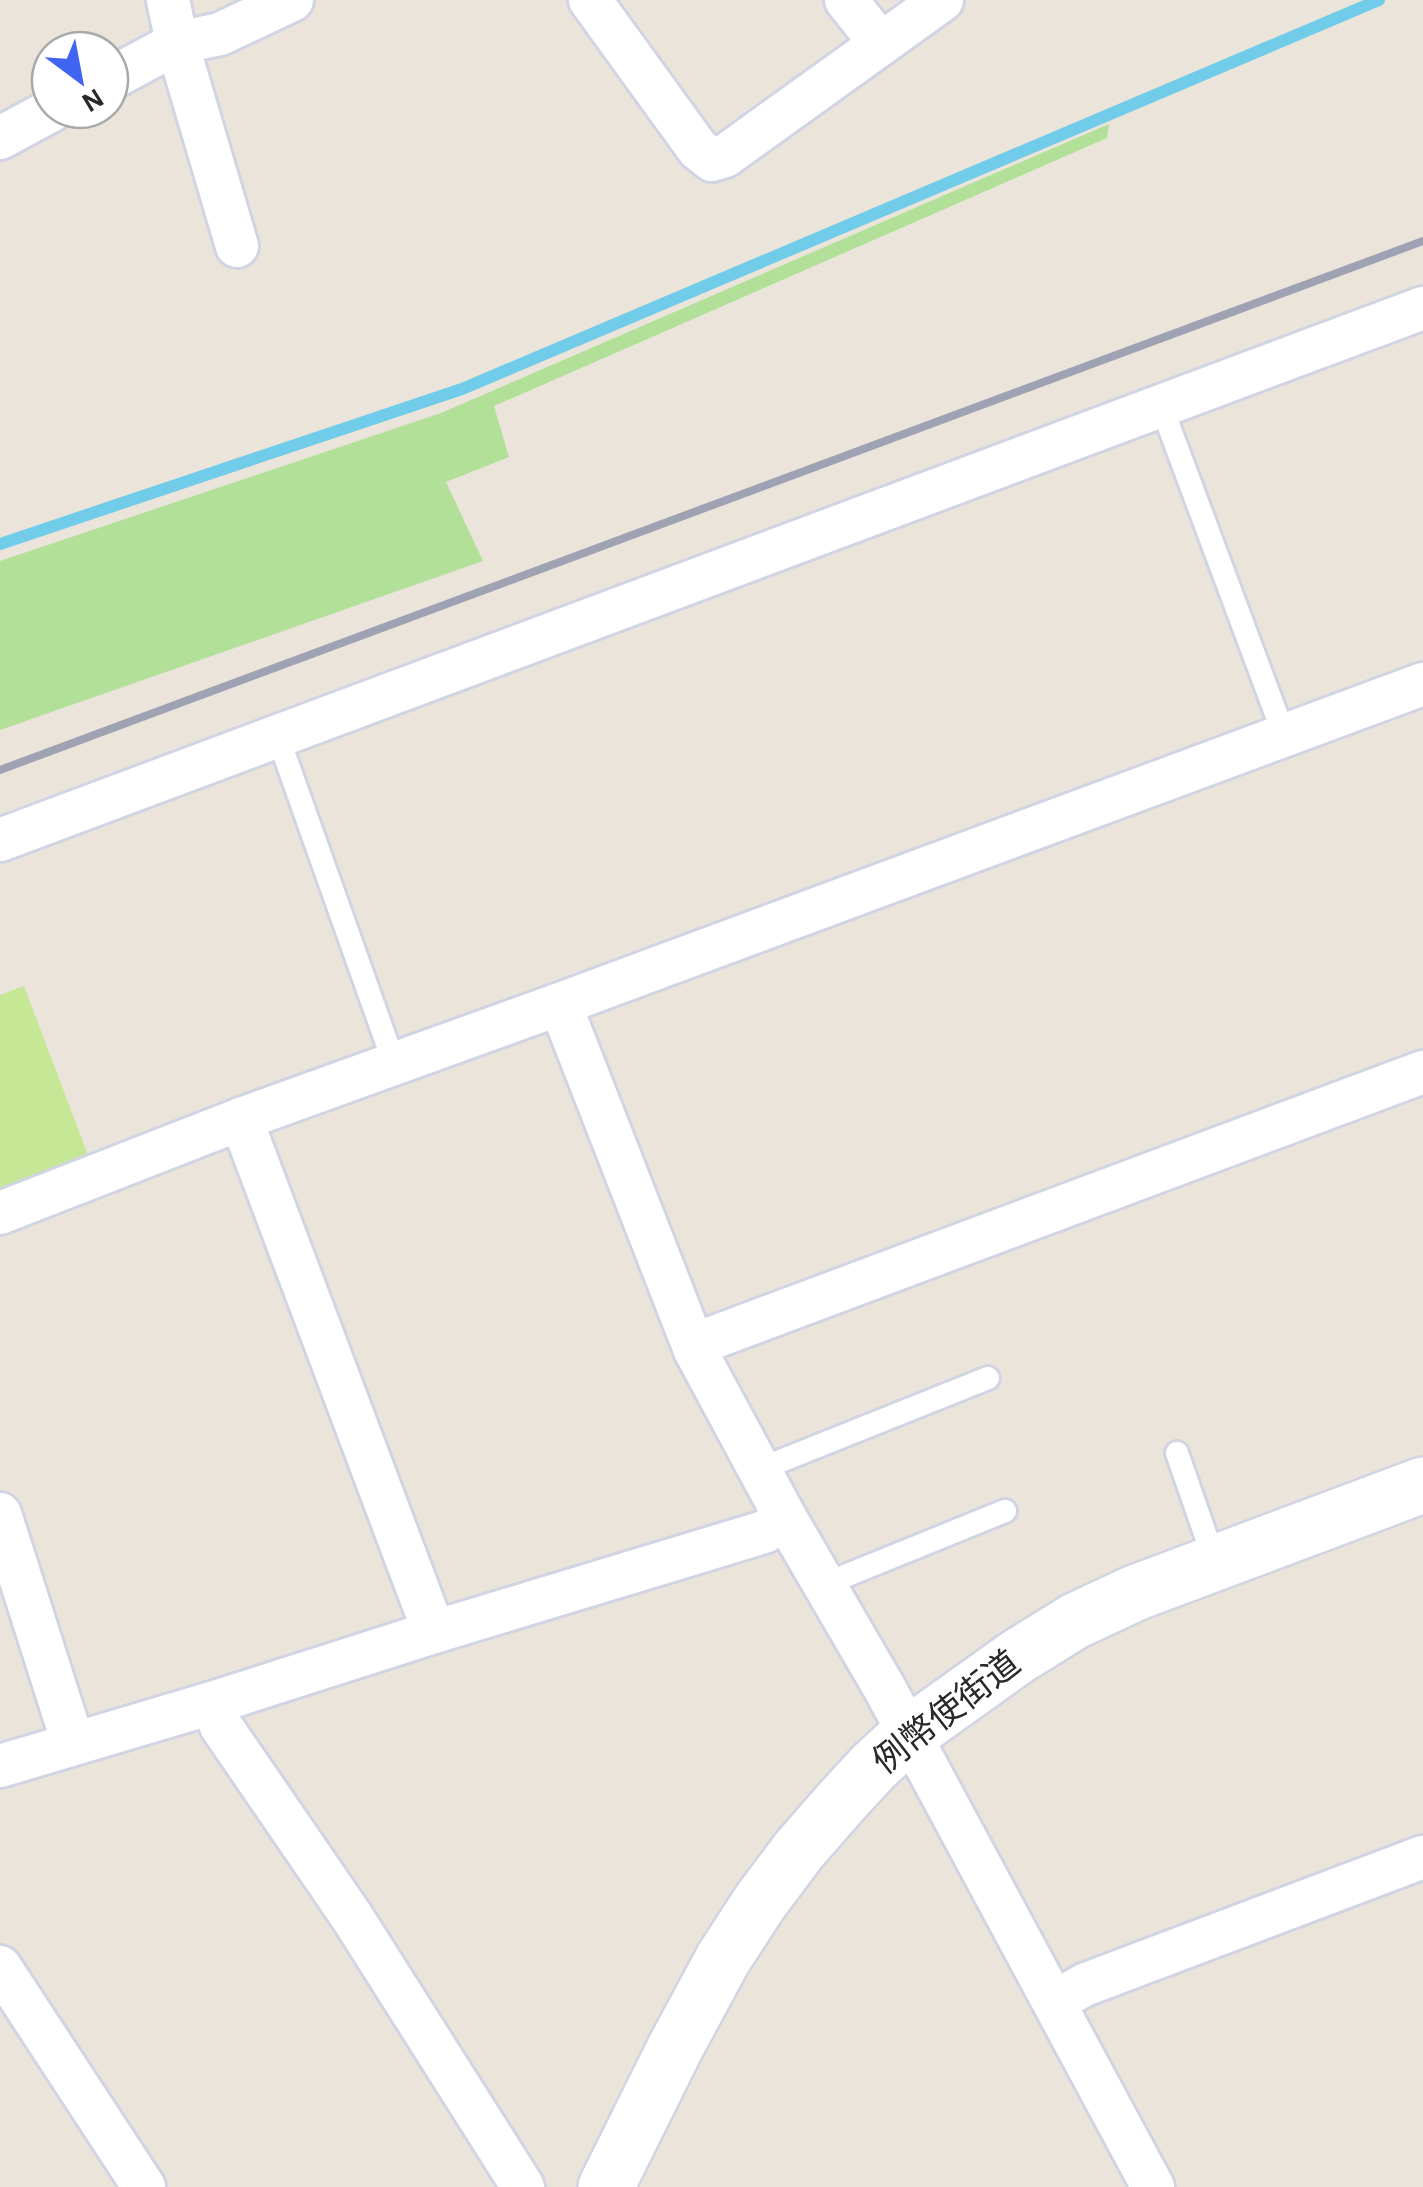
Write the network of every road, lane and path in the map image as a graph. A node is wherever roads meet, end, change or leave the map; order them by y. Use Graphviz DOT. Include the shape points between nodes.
graph roads {
  1 [pos="168,0"];
  2 [pos="292,0"];
  3 [pos="590,0"];
  4 [pos="846,0"];
  5 [pos="942,0"];
  6 [pos="177,44"];
  7 [pos="881,44"];
  8 [pos="130,69"];
  9 [pos="30,122"];
  10 [pos="0,138"];
  11 [pos="237,246"];
  12 [pos="1423,308"];
  13 [pos="1162,408"];
  14 [pos="1423,684"];
  15 [pos="1284,736"];
  16 [pos="278,737"];
  17 [pos="0,840"];
  18 [pos="560,1004"];
  19 [pos="394,1063"];
  20 [pos="1423,1072"];
  21 [pos="241,1119"];
  22 [pos="0,1213"];
  23 [pos="694,1350"];
  24 [pos="988,1378"];
  25 [pos="1177,1452"];
  26 [pos="761,1473"];
  27 [pos="1423,1485"];
  28 [pos="1005,1511"];
  29 [pos="0,1514"];
  30 [pos="786,1519"];
  31 [pos="1215,1562"];
  32 [pos="11,1586"];
  33 [pos="828,1589"];
  34 [pos="434,1632"];
  35 [pos="212,1703"];
  36 [pos="908,1736"];
  37 [pos="73,1743"];
  38 [pos="0,1766"];
  39 [pos="1423,1857"];
  40 [pos="0,1968"];
  41 [pos="1055,2002"];
  42 [pos="144,2187"];
  43 [pos="523,2187"];
  44 [pos="606,2187"];
  45 [pos="1153,2187"];
  1 -- 6 [label="street"];
  2 -- 6 [label="street" via="220,34"];
  3 -- 7 [label="street" via="712,160"];
  4 -- 7 [label="street"];
  5 -- 7 [label="street"];
  6 -- 8 [label="street"];
  6 -- 11 [label="street"];
  9 -- 10 [label="street"];
  12 -- 13 [label="street"];
  13 -- 15 [label="lane"];
  13 -- 16 [label="street"];
  14 -- 15 [label="street"];
  15 -- 18 [label="street"];
  16 -- 17 [label="street"];
  16 -- 19 [label="lane"];
  18 -- 19 [label="street"];
  18 -- 23 [label="street"];
  19 -- 21 [label="street"];
  20 -- 23 [label="street"];
  21 -- 22 [label="street"];
  21 -- 34 [label="street"];
  23 -- 26 [label="street"];
  24 -- 26 [label="lane"];
  25 -- 31 [label="lane"];
  26 -- 30 [label="street"];
  27 -- 31 [label="main road, 例幣使街道"];
  28 -- 33 [label="lane"];
  29 -- 32 [label="street"];
  30 -- 33 [label="street"];
  30 -- 34 [label="street" via="764,1532"];
  31 -- 36 [label="main road, 例幣使街道" via="1075,1621"];
  32 -- 37 [label="street"];
  33 -- 36 [label="street"];
  34 -- 35 [label="street"];
  35 -- 37 [label="street"];
  35 -- 43 [label="street"];
  36 -- 41 [label="street"];
  36 -- 44 [label="main road, 例幣使街道" via="840,1803 760,1902 691,2018"];
  37 -- 38 [label="street"];
  39 -- 41 [label="street"];
  40 -- 42 [label="street"];
  41 -- 45 [label="street"];
}
